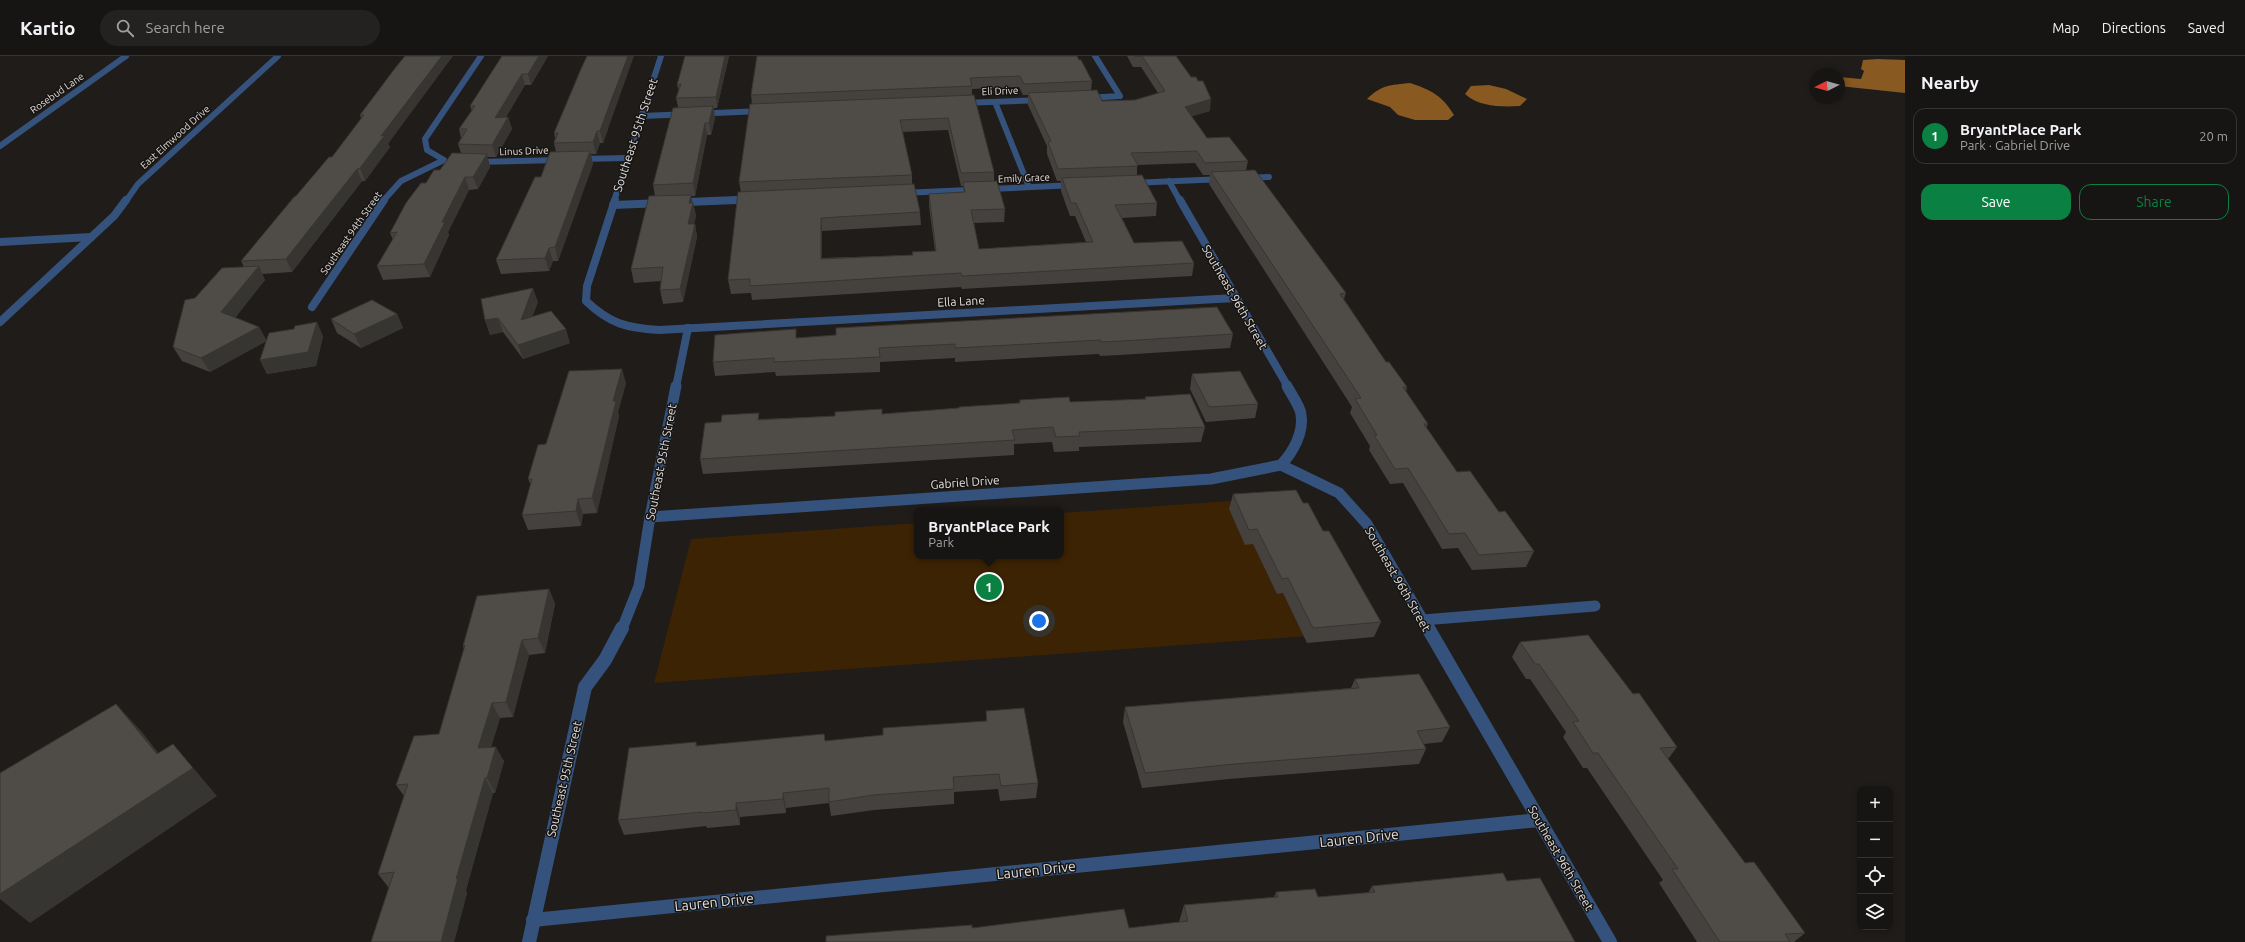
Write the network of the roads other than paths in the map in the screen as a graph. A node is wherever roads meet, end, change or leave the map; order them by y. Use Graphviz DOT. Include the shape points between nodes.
graph roads {
  1 [pos="126,56"];
  2 [pos="278,56"];
  3 [pos="481,56"];
  4 [pos="661,56"];
  5 [pos="1095,56"];
  6 [pos="1081,98"];
  7 [pos="1050,99"];
  8 [pos="995,102"];
  9 [pos="956,103"];
  10 [pos="767,111"];
  11 [pos="642,116"];
  12 [pos="0,146"];
  13 [pos="628,158"];
  14 [pos="467,161"];
  15 [pos="1269,177"];
  16 [pos="1169,181"];
  17 [pos="1122,183"];
  18 [pos="1083,185"];
  19 [pos="1029,187"];
  20 [pos="895,193"];
  21 [pos="762,199"];
  22 [pos="613,205"];
  23 [pos="91,237"];
  24 [pos="0,242"];
  25 [pos="1235,298"];
  26 [pos="312,307"];
  27 [pos="0,322"];
  28 [pos="688,328"];
  29 [pos="1281,465"];
  30 [pos="650,517"];
  31 [pos="1595,606"];
  32 [pos="1423,620"];
  33 [pos="1539,820"];
  34 [pos="533,920"];
  35 [pos="529,942"];
  36 [pos="1610,942"];
  1 -- 12 [label="street, Rosebud Lane"];
  2 -- 23 [label="street, East Elmwood Drive" via="138,184 120,210"];
  3 -- 26 [label="street, Southeast 94th Street" via="425,139 427,150 448,160 401,181 383,201"];
  4 -- 11 [label="street, Southeast 95th Street"];
  5 -- 6 [label="street" via="1120,96"];
  7 -- 8 [label="street, Eli Drive"];
  8 -- 9 [label="street, Eli Drive"];
  8 -- 19 [label="street"];
  10 -- 11 [label="street"];
  11 -- 13 [label="street, Southeast 95th Street"];
  13 -- 14 [label="street, Linus Drive"];
  13 -- 22 [label="street, Southeast 95th Street"];
  15 -- 16 [label="street"];
  16 -- 17 [label="street"];
  16 -- 25 [label="street, Southeast 96th Street"];
  18 -- 19 [label="street, Emily Grace"];
  19 -- 20 [label="street, Emily Grace"];
  21 -- 22 [label="street"];
  22 -- 28 [label="street, Southeast 95th Street" via="587,286 586,301 609,321 620,325 660,330"];
  23 -- 24 [label="street"];
  23 -- 27 [label="street, East Elmwood Drive"];
  25 -- 28 [label="street, Ella Lane"];
  25 -- 29 [label="street, Southeast 96th Street" via="1281,374 1301,414 1299,435 1291,454"];
  28 -- 30 [label="street, Southeast 95th Street"];
  29 -- 30 [label="street, Gabriel Drive" via="1211,479"];
  29 -- 32 [label="street, Southeast 96th Street" via="1339,493 1367,524"];
  30 -- 34 [label="street, Southeast 95th Street" via="639,586 631,610 605,660 585,687"];
  31 -- 32 [label="street"];
  32 -- 33 [label="street, Southeast 96th Street"];
  33 -- 34 [label="street, Lauren Drive"];
  33 -- 36 [label="street, Southeast 96th Street"];
  34 -- 35 [label="street, Southeast 95th Street"];
}
